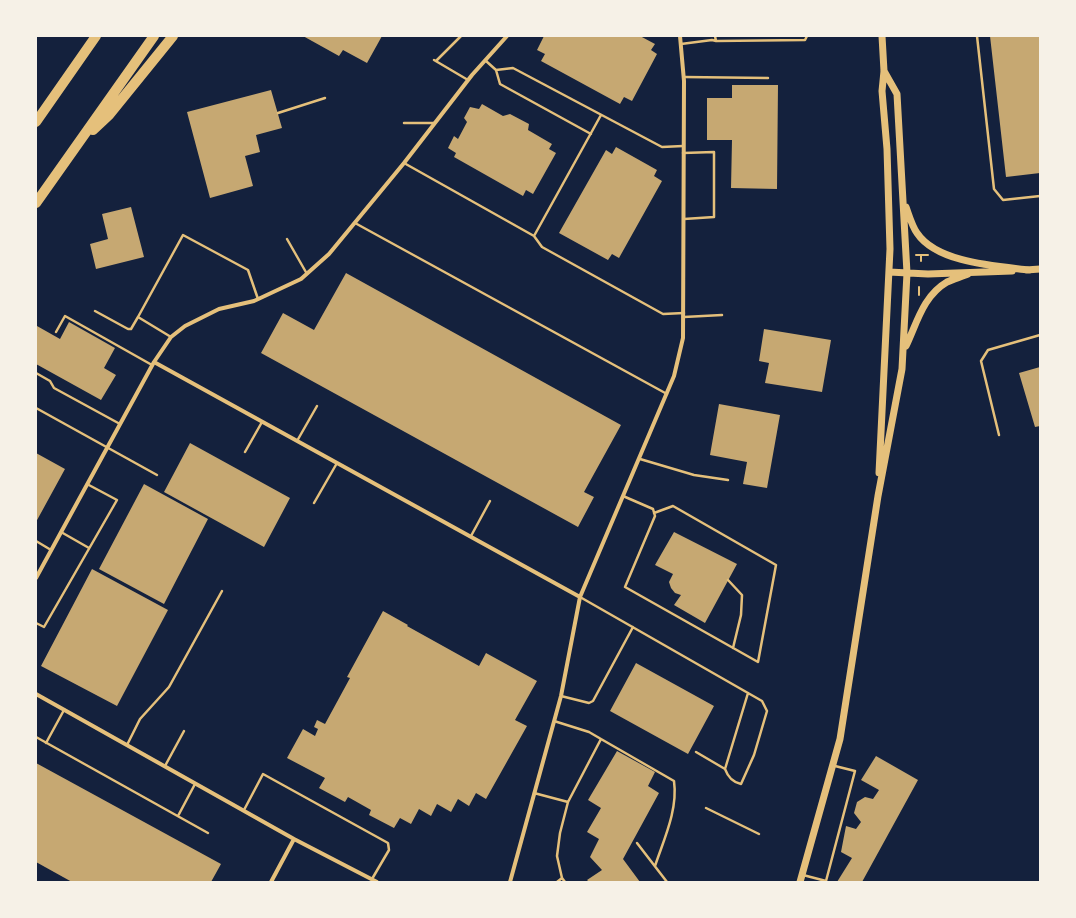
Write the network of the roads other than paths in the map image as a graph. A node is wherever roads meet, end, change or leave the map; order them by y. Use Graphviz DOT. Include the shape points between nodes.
graph roads {
  1 [pos="96,36"];
  2 [pos="154,36"];
  3 [pos="173,36"];
  4 [pos="461,36"];
  5 [pos="506,36"];
  6 [pos="680,36"];
  7 [pos="716,36"];
  8 [pos="807,36"];
  9 [pos="882,36"];
  10 [pos="977,36"];
  11 [pos="716,41"];
  12 [pos="681,44"];
  13 [pos="485,60"];
  14 [pos="496,70"];
  15 [pos="884,71"];
  16 [pos="683,77"];
  17 [pos="768,78"];
  18 [pos="468,80"];
  19 [pos="325,98"];
  20 [pos="278,113"];
  21 [pos="601,115"];
  22 [pos="36,122"];
  23 [pos="404,123"];
  24 [pos="435,123"];
  25 [pos="591,134"];
  26 [pos="78,144"];
  27 [pos="683,146"];
  28 [pos="683,153"];
  29 [pos="404,163"];
  30 [pos="1040,196"];
  31 [pos="36,203"];
  32 [pos="904,203"];
  33 [pos="683,219"];
  34 [pos="355,223"];
  35 [pos="534,236"];
  36 [pos="287,239"];
  37 [pos="1040,269"];
  38 [pos="1029,270"];
  39 [pos="889,272"];
  40 [pos="973,272"];
  41 [pos="907,273"];
  42 [pos="307,274"];
  43 [pos="258,299"];
  44 [pos="95,311"];
  45 [pos="684,315"];
  46 [pos="722,316"];
  47 [pos="138,317"];
  48 [pos="56,332"];
  49 [pos="1040,335"];
  50 [pos="171,337"];
  51 [pos="905,350"];
  52 [pos="153,364"];
  53 [pos="36,373"];
  54 [pos="667,394"];
  55 [pos="317,406"];
  56 [pos="36,408"];
  57 [pos="262,422"];
  58 [pos="120,424"];
  59 [pos="999,435"];
  60 [pos="298,441"];
  61 [pos="107,447"];
  62 [pos="245,452"];
  63 [pos="640,459"];
  64 [pos="337,463"];
  65 [pos="157,475"];
  66 [pos="728,480"];
  67 [pos="87,484"];
  68 [pos="623,496"];
  69 [pos="878,496"];
  70 [pos="490,501"];
  71 [pos="314,503"];
  72 [pos="654,513"];
  73 [pos="61,532"];
  74 [pos="470,536"];
  75 [pos="36,541"];
  76 [pos="90,548"];
  77 [pos="51,550"];
  78 [pos="36,577"];
  79 [pos="728,580"];
  80 [pos="222,591"];
  81 [pos="580,597"];
  82 [pos="36,623"];
  83 [pos="633,627"];
  84 [pos="733,648"];
  85 [pos="748,693"];
  86 [pos="36,694"];
  87 [pos="561,696"];
  88 [pos="64,709"];
  89 [pos="554,721"];
  90 [pos="184,732"];
  91 [pos="36,737"];
  92 [pos="601,739"];
  93 [pos="46,743"];
  94 [pos="127,745"];
  95 [pos="696,752"];
  96 [pos="833,765"];
  97 [pos="165,766"];
  98 [pos="725,769"];
  99 [pos="196,783"];
  100 [pos="534,793"];
  101 [pos="568,802"];
  102 [pos="706,808"];
  103 [pos="244,810"];
  104 [pos="178,816"];
  105 [pos="208,833"];
  106 [pos="759,834"];
  107 [pos="294,838"];
  108 [pos="637,843"];
  109 [pos="655,866"];
  110 [pos="562,878"];
  111 [pos="801,878"];
  112 [pos="372,879"];
  113 [pos="826,881"];
  114 [pos="271,882"];
  115 [pos="377,882"];
  116 [pos="510,882"];
  117 [pos="557,882"];
  118 [pos="565,882"];
  119 [pos="668,882"];
  1 -- 22 [label="highway"];
  2 -- 26 [label="highway"];
  3 -- 26 [label="highway" via="109,115"];
  4 -- 18 [label="lane" via="435,60"];
  5 -- 13 [label="street"];
  6 -- 12 [label="street"];
  7 -- 11 [label="lane"];
  8 -- 11 [label="lane" via="805,40"];
  9 -- 15 [label="street"];
  10 -- 30 [label="lane" via="994,189 1003,200"];
  11 -- 12 [label="lane"];
  12 -- 16 [label="street"];
  13 -- 14 [label="lane"];
  13 -- 18 [label="street"];
  14 -- 21 [label="lane" via="513,68"];
  14 -- 25 [label="lane" via="500,84"];
  15 -- 32 [label="street" via="897,94"];
  15 -- 39 [label="street" via="882,91 887,149"];
  16 -- 17 [label="lane"];
  16 -- 27 [label="street"];
  18 -- 24 [label="street"];
  19 -- 20 [label="lane"];
  21 -- 25 [label="lane"];
  21 -- 27 [label="lane" via="662,147"];
  23 -- 24 [label="lane"];
  24 -- 29 [label="street"];
  25 -- 35 [label="lane"];
  26 -- 31 [label="highway"];
  27 -- 28 [label="street"];
  28 -- 33 [label="street"];
  28 -- 33 [label="lane" via="714,152 714,216"];
  29 -- 34 [label="street"];
  29 -- 35 [label="lane"];
  32 -- 38 [label="street" via="916,232 929,246 955,257"];
  32 -- 41 [label="street"];
  33 -- 45 [label="street"];
  34 -- 42 [label="street" via="329,254"];
  34 -- 54 [label="lane"];
  35 -- 45 [label="lane" via="542,247 663,314"];
  36 -- 42 [label="lane"];
  37 -- 38 [label="street"];
  38 -- 40 [label="street"];
  39 -- 41 [label="street"];
  39 -- 69 [label="street"];
  40 -- 41 [label="street"];
  40 -- 51 [label="street" via="947,282 931,296 923,307"];
  41 -- 51 [label="street"];
  42 -- 43 [label="street"];
  43 -- 47 [label="lane" via="248,270 184,235"];
  43 -- 50 [label="street" via="219,309 185,326"];
  44 -- 47 [label="lane" via="128,330"];
  45 -- 46 [label="lane"];
  45 -- 54 [label="street" via="683,338"];
  47 -- 50 [label="lane"];
  48 -- 52 [label="lane" via="65,316"];
  49 -- 59 [label="lane" via="988,350 981,361"];
  50 -- 52 [label="street"];
  51 -- 69 [label="street"];
  52 -- 57 [label="street"];
  52 -- 58 [label="street"];
  53 -- 58 [label="lane" via="50,381 54,388"];
  54 -- 63 [label="street"];
  55 -- 60 [label="lane"];
  56 -- 61 [label="lane"];
  57 -- 60 [label="street"];
  57 -- 62 [label="lane"];
  58 -- 61 [label="street"];
  60 -- 64 [label="street"];
  61 -- 65 [label="lane"];
  61 -- 67 [label="street"];
  63 -- 66 [label="lane" via="694,475"];
  63 -- 68 [label="street"];
  64 -- 71 [label="lane"];
  64 -- 74 [label="street"];
  67 -- 73 [label="street"];
  67 -- 76 [label="lane" via="117,500"];
  68 -- 72 [label="lane" via="653,509"];
  68 -- 81 [label="street"];
  69 -- 96 [label="street" via="840,739"];
  70 -- 74 [label="lane"];
  72 -- 84 [label="lane" via="655,516 625,587"];
  72 -- 84 [label="lane" via="673,506 776,565 758,662"];
  73 -- 76 [label="lane"];
  73 -- 77 [label="street"];
  74 -- 81 [label="street"];
  75 -- 77 [label="lane"];
  76 -- 82 [label="lane" via="44,627"];
  77 -- 78 [label="street"];
  79 -- 84 [label="lane" via="742,595 741,615"];
  80 -- 94 [label="lane" via="169,687 140,720"];
  81 -- 83 [label="lane"];
  81 -- 87 [label="street"];
  83 -- 85 [label="lane"];
  83 -- 87 [label="lane" via="593,701 589,703"];
  85 -- 98 [label="lane"];
  85 -- 98 [label="lane" via="762,701 767,711 754,755 741,784 735,783 727,776"];
  86 -- 88 [label="street"];
  87 -- 89 [label="street"];
  88 -- 93 [label="lane"];
  88 -- 94 [label="street"];
  89 -- 92 [label="lane" via="589,732"];
  89 -- 100 [label="street"];
  90 -- 97 [label="lane"];
  91 -- 93 [label="lane"];
  92 -- 101 [label="lane"];
  92 -- 109 [label="lane" via="674,781 674,807"];
  93 -- 104 [label="lane"];
  94 -- 97 [label="street"];
  95 -- 98 [label="lane"];
  96 -- 111 [label="street"];
  96 -- 113 [label="lane" via="855,771"];
  97 -- 99 [label="street"];
  99 -- 103 [label="street"];
  99 -- 104 [label="lane"];
  100 -- 101 [label="lane"];
  100 -- 116 [label="street"];
  101 -- 110 [label="lane" via="557,856"];
  102 -- 106 [label="lane"];
  103 -- 107 [label="street"];
  103 -- 112 [label="lane" via="263,774 388,843 389,850"];
  104 -- 105 [label="lane"];
  107 -- 112 [label="street"];
  107 -- 114 [label="street"];
  108 -- 109 [label="lane"];
  109 -- 119 [label="lane"];
  110 -- 117 [label="lane"];
  110 -- 118 [label="lane"];
  111 -- 113 [label="lane"];
  112 -- 115 [label="street"];
}
